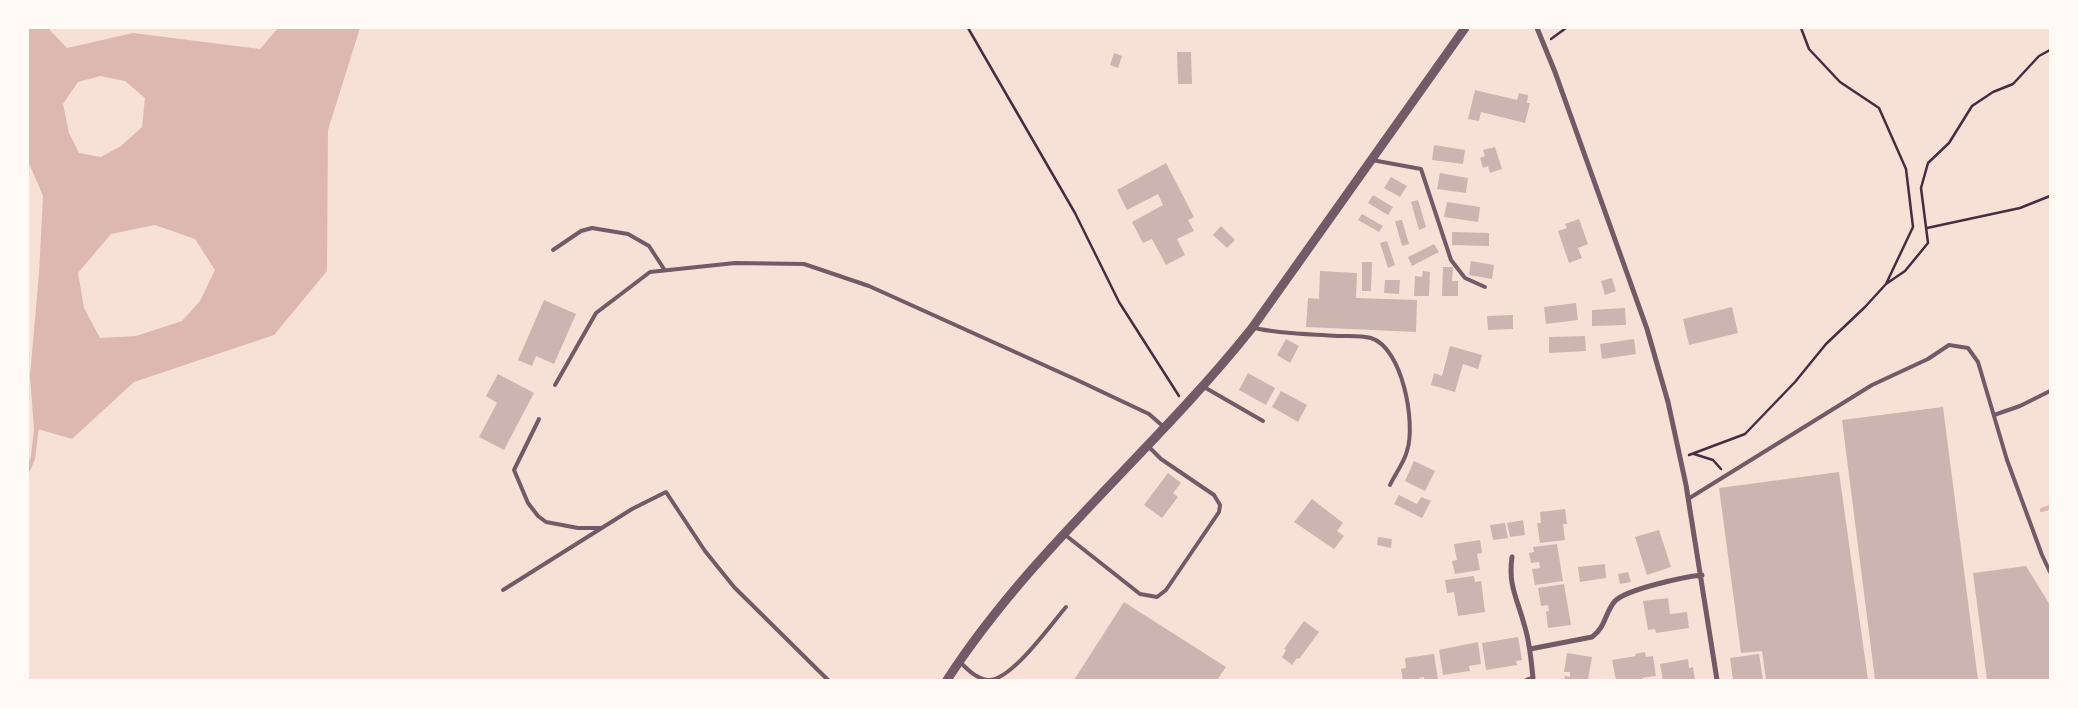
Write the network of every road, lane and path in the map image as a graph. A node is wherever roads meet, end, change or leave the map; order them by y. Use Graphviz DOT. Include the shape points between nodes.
graph roads {
  1 [pos="968,28"];
  2 [pos="1466,28"];
  3 [pos="1537,28"];
  4 [pos="1566,28"];
  5 [pos="1801,28"];
  6 [pos="1544,44"];
  7 [pos="2050,50"];
  8 [pos="1371,160"];
  9 [pos="2050,196"];
  10 [pos="1927,228"];
  11 [pos="553,250"];
  12 [pos="664,269"];
  13 [pos="1886,284"];
  14 [pos="1485,287"];
  15 [pos="1252,328"];
  16 [pos="555,385"];
  17 [pos="1203,386"];
  18 [pos="2050,391"];
  19 [pos="1186,406"];
  20 [pos="1994,415"];
  21 [pos="539,419"];
  22 [pos="1263,421"];
  23 [pos="1165,428"];
  24 [pos="1147,445"];
  25 [pos="1693,454"];
  26 [pos="1680,458"];
  27 [pos="1728,475"];
  28 [pos="1390,485"];
  29 [pos="1688,499"];
  30 [pos="603,528"];
  31 [pos="1062,533"];
  32 [pos="1512,557"];
  33 [pos="2050,572"];
  34 [pos="1702,575"];
  35 [pos="503,590"];
  36 [pos="1066,607"];
  37 [pos="1530,650"];
  38 [pos="959,661"];
  39 [pos="1534,679"];
  40 [pos="828,680"];
  41 [pos="947,680"];
  42 [pos="1528,680"];
  43 [pos="1718,680"];
  1 -- 19 [label="path" via="1075,213 1119,302"];
  2 -- 8 [label="street"];
  3 -- 6 [label="street"];
  4 -- 6 [label="path"];
  5 -- 13 [label="path" via="1809,48 1840,82 1879,108 1906,169 1913,227"];
  6 -- 26 [label="street" via="1647,329"];
  7 -- 10 [label="path" via="2039,56 2013,84 1972,106 1949,143 1928,163 1922,188"];
  8 -- 14 [label="lane" via="1421,169 1451,260 1465,278"];
  8 -- 15 [label="street"];
  9 -- 10 [label="path" via="2020,208"];
  10 -- 13 [label="path" via="1928,243 1915,262"];
  11 -- 12 [label="lane" via="581,231 592,228 628,234 649,246"];
  12 -- 16 [label="lane" via="650,272 596,313"];
  12 -- 23 [label="lane" via="735,262 804,264 869,286 1050,368 1149,414"];
  13 -- 25 [label="path" via="1826,344 1745,434"];
  15 -- 17 [label="street"];
  15 -- 28 [label="lane" via="1371,338 1386,350 1405,389 1410,431 1407,451"];
  17 -- 19 [label="street"];
  17 -- 22 [label="lane"];
  18 -- 20 [label="lane"];
  19 -- 23 [label="street"];
  20 -- 27 [label="lane" via="1978,362 1968,348 1949,345 1928,359 1872,385"];
  20 -- 33 [label="lane" via="2007,460"];
  21 -- 30 [label="lane" via="514,470 532,511 546,522 578,528"];
  23 -- 24 [label="street"];
  24 -- 31 [label="street"];
  24 -- 31 [label="lane" via="1160,459 1214,495 1220,504 1219,512 1166,590 1157,597 1140,594"];
  25 -- 26 [label="path"];
  25 -- 27 [label="path" via="1713,460"];
  26 -- 29 [label="street"];
  27 -- 29 [label="lane"];
  29 -- 34 [label="street"];
  30 -- 35 [label="lane"];
  30 -- 40 [label="lane" via="666,492 734,586"];
  31 -- 38 [label="street" via="974,638"];
  32 -- 37 [label="street" via="1510,585"];
  34 -- 37 [label="street" via="1680,578 1621,596 1610,608 1600,631 1592,636"];
  34 -- 43 [label="street"];
  36 -- 38 [label="lane" via="1003,676 988,680 973,675"];
  37 -- 39 [label="street"];
  38 -- 41 [label="street"];
  39 -- 42 [label="street"];
}
